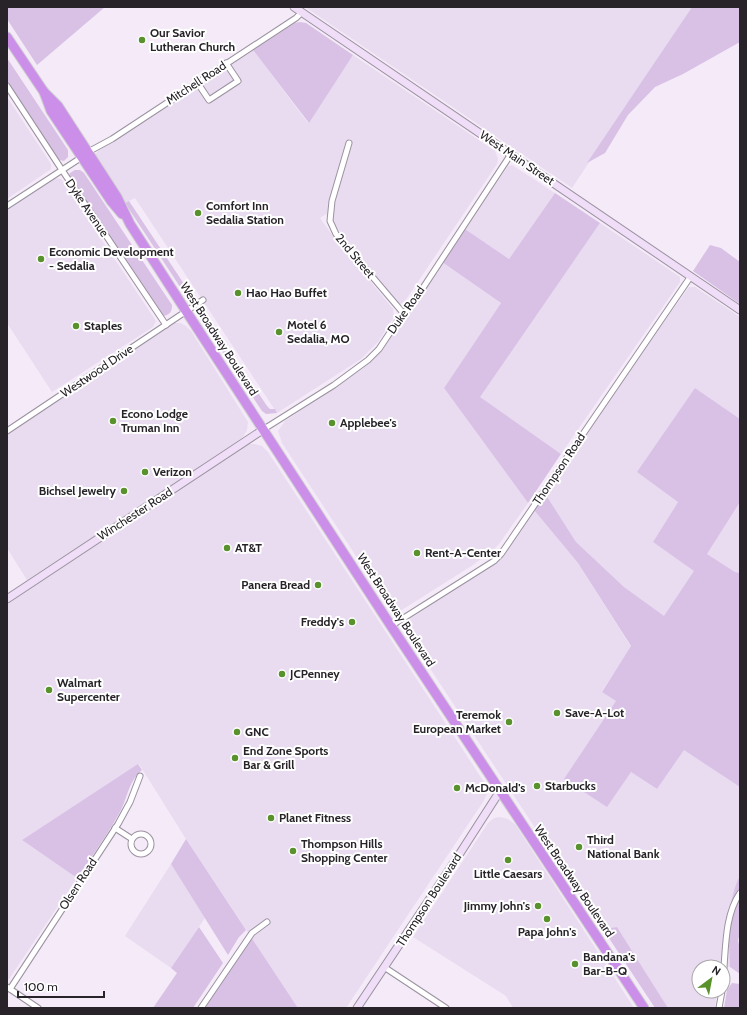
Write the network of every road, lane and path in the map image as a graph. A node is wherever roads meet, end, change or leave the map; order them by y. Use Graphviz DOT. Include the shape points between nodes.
graph roads {
  1 [pos="294,7"];
  2 [pos="302,12"];
  3 [pos="7,37"];
  4 [pos="226,63"];
  5 [pos="197,82"];
  6 [pos="7,86"];
  7 [pos="349,143"];
  8 [pos="511,154"];
  9 [pos="85,155"];
  10 [pos="62,170"];
  11 [pos="7,206"];
  12 [pos="691,276"];
  13 [pos="203,300"];
  14 [pos="740,310"];
  15 [pos="186,311"];
  16 [pos="404,314"];
  17 [pos="166,325"];
  18 [pos="264,429"];
  19 [pos="7,431"];
  20 [pos="7,599"];
  21 [pos="392,626"];
  22 [pos="140,776"];
  23 [pos="500,791"];
  24 [pos="115,828"];
  25 [pos="132,839"];
  26 [pos="740,893"];
  27 [pos="267,922"];
  28 [pos="725,959"];
  29 [pos="384,967"];
  30 [pos="8,988"];
  31 [pos="38,1008"];
  32 [pos="201,1008"];
  33 [pos="357,1008"];
  34 [pos="446,1008"];
  35 [pos="644,1008"];
  1 -- 2 [label="main road, West Main Street"];
  2 -- 4 [label="street, Mitchell Road"];
  2 -- 8 [label="main road, West Main Street"];
  3 -- 9 [label="highway, West Broadway Boulevard" via="44,92 52,111"];
  4 -- 5 [label="street, Mitchell Road"];
  4 -- 5 [label="street" via="238,81 209,100"];
  5 -- 9 [label="street, Mitchell Road"];
  6 -- 10 [label="street, Dyke Avenue"];
  7 -- 16 [label="street, 2nd Street" via="332,201 330,221 336,234"];
  8 -- 12 [label="main road, West Main Street"];
  8 -- 16 [label="street, Duke Road"];
  9 -- 10 [label="street, Mitchell Road"];
  9 -- 15 [label="highway, West Broadway Boulevard" via="111,201 130,224"];
  10 -- 11 [label="street, Mitchell Road"];
  10 -- 17 [label="street, Dyke Avenue"];
  12 -- 14 [label="main road, West Main Street"];
  12 -- 21 [label="street, Thompson Road" via="500,554 494,561"];
  13 -- 15 [label="street, Westwood Drive"];
  15 -- 17 [label="street, Westwood Drive"];
  15 -- 18 [label="highway, West Broadway Boulevard"];
  16 -- 18 [label="street, Duke Road" via="368,360"];
  17 -- 19 [label="street, Westwood Drive"];
  18 -- 20 [label="main road, Winchester Road"];
  18 -- 21 [label="highway, West Broadway Boulevard"];
  21 -- 23 [label="highway, West Broadway Boulevard"];
  22 -- 24 [label="street, Olsen Road" via="130,802"];
  23 -- 29 [label="main road, Thompson Boulevard"];
  23 -- 35 [label="highway, West Broadway Boulevard"];
  24 -- 25 [label="street"];
  24 -- 30 [label="street, Olsen Road"];
  25 -- 25 [label="street" via="140,834 147,836 151,844 148,851 143,854 136,853 132,848"];
  26 -- 28 [label="street" via="730,914"];
  27 -- 32 [label="street" via="252,933"];
  29 -- 33 [label="main road, Thompson Boulevard"];
  29 -- 34 [label="street"];
  30 -- 31 [label="street"];
}
